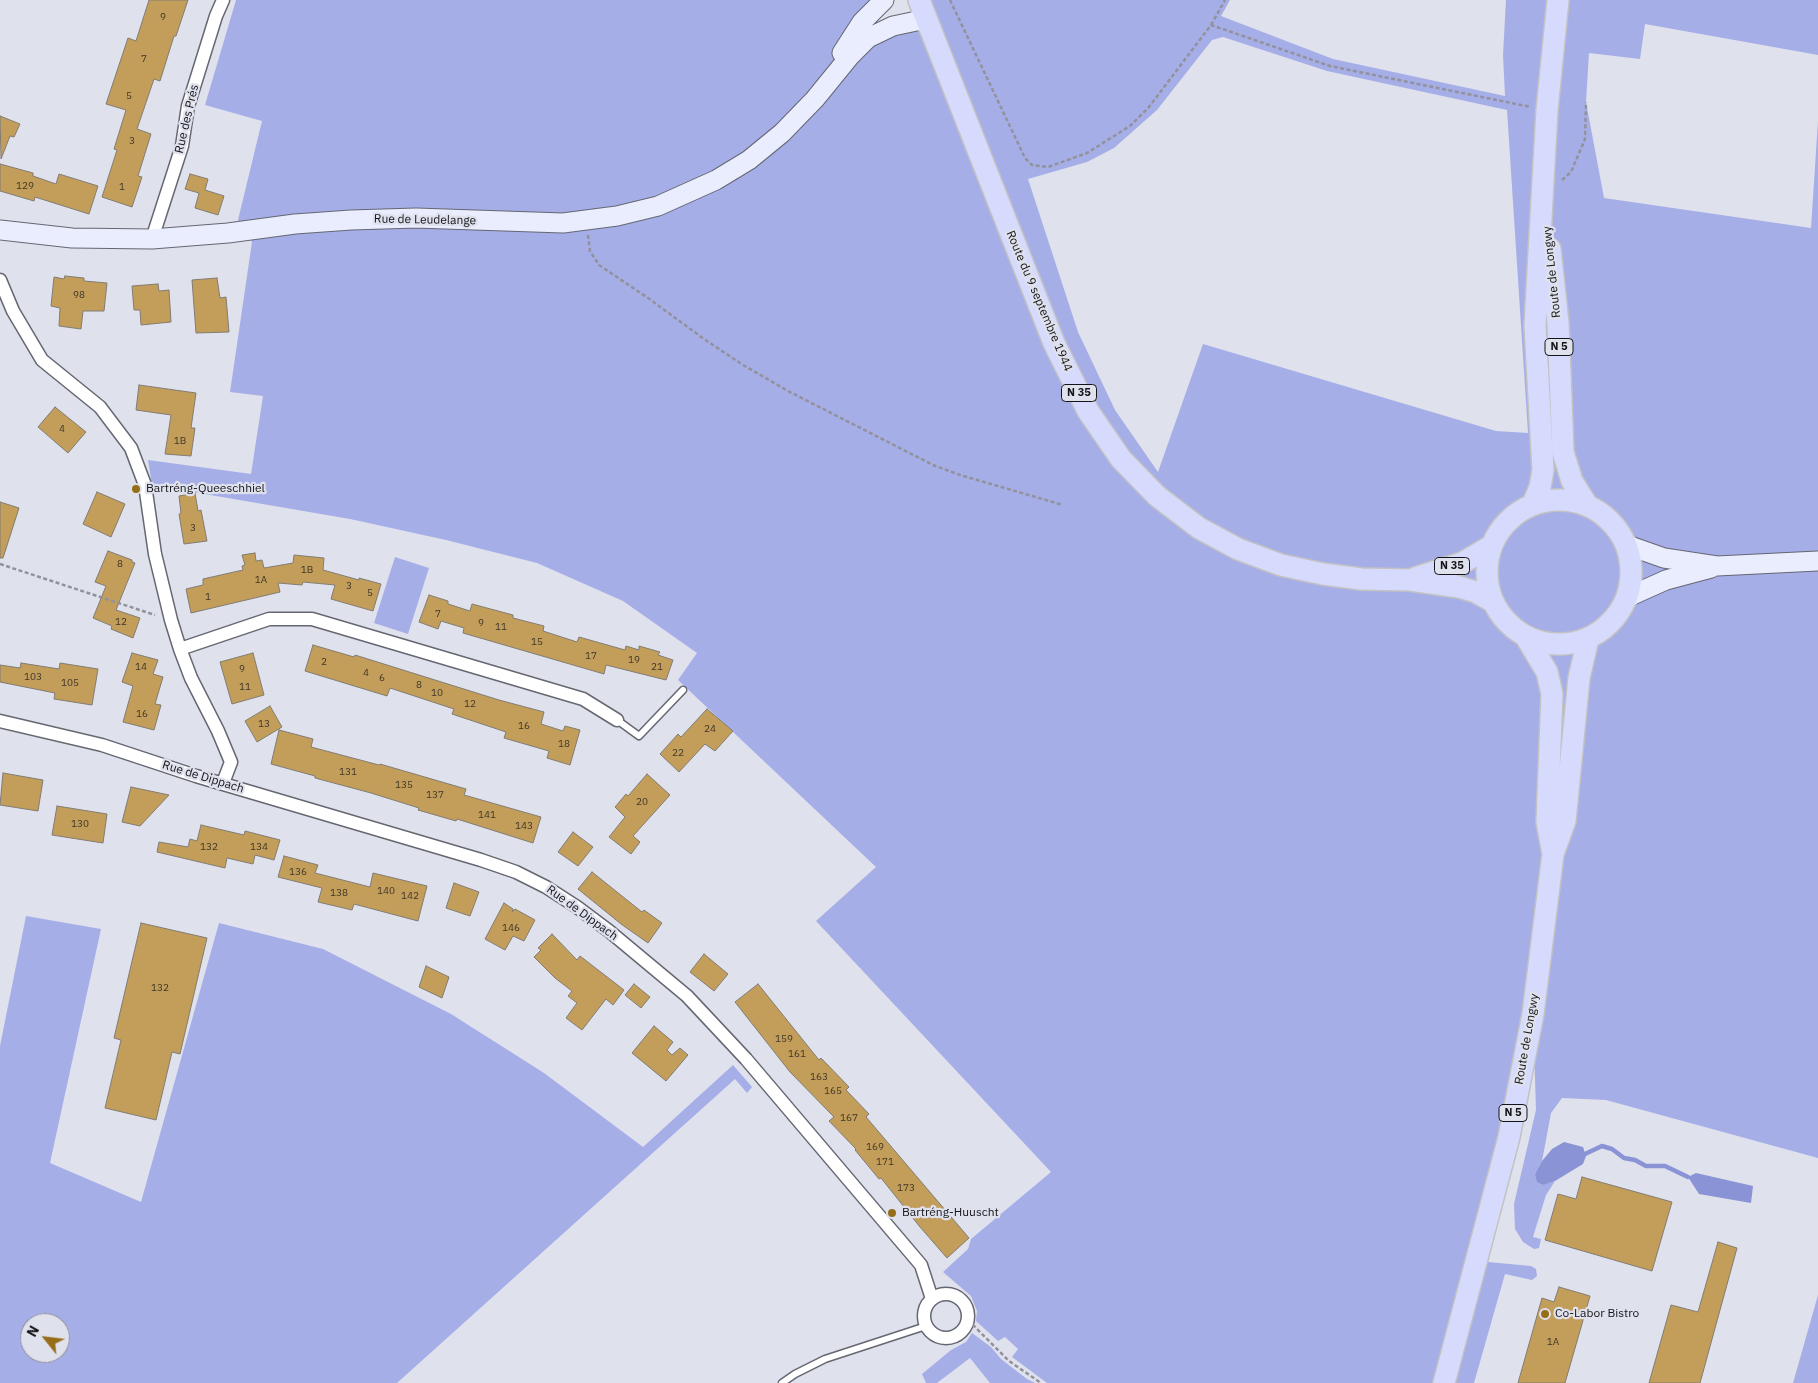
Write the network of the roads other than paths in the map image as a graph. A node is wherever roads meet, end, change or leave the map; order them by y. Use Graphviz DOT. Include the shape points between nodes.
graph roads {
  1 [pos="223,0"];
  2 [pos="884,0"];
  3 [pos="1558,0"];
  4 [pos="922,10"];
  5 [pos="815,99"];
  6 [pos="1543,184"];
  7 [pos="0,230"];
  8 [pos="152,239"];
  9 [pos="0,280"];
  10 [pos="1533,504"];
  11 [pos="1586,505"];
  12 [pos="1627,545"];
  13 [pos="1491,546"];
  14 [pos="1818,561"];
  15 [pos="1717,566"];
  16 [pos="1410,580"];
  17 [pos="1628,597"];
  18 [pos="1492,601"];
  19 [pos="1526,637"];
  20 [pos="1588,639"];
  21 [pos="180,649"];
  22 [pos="684,690"];
  23 [pos="0,720"];
  24 [pos="617,720"];
  25 [pos="223,783"];
  26 [pos="1553,854"];
  27 [pos="932,1299"];
  28 [pos="926,1326"];
  29 [pos="1447,1375"];
  30 [pos="782,1383"];
  1 -- 8 [label="street, Rue des Prés" via="188,106 182,146"];
  2 -- 5 [label="street, Rue de Leudelange" via="862,22"];
  3 -- 6 [label="main road, Route de Longwy / N 5"];
  4 -- 5 [label="street, Rue de Leudelange" via="868,38"];
  4 -- 16 [label="main road, Route du 9 septembre 1944 / N 35" via="1054,343 1088,411 1121,459 1157,496 1199,528 1238,549 1281,565 1323,574 1361,580"];
  5 -- 8 [label="street, Rue de Leudelange" via="782,133 749,160 716,180 658,206 617,216 563,223 416,218 351,220"];
  6 -- 10 [label="main road, Route de Longwy / N 5" via="1536,325 1542,470"];
  6 -- 11 [label="main road, Route de Longwy / N 5" via="1558,323 1563,452 1572,480"];
  7 -- 8 [label="street, Rue de Leudelange" via="72,238"];
  9 -- 21 [label="street" via="13,311 42,360 100,407 131,448 145,485 155,554"];
  10 -- 11 [label="main road, N 5" via="1569,500"];
  10 -- 13 [label="main road, N 5" via="1501,528"];
  11 -- 12 [label="main road, N 5" via="1604,514"];
  12 -- 15 [label="street" via="1664,558"];
  12 -- 17 [label="main road, N 5" via="1632,580"];
  13 -- 16 [label="main road, N 35" via="1462,563"];
  13 -- 18 [label="main road, N 5" via="1487,582"];
  14 -- 15 [label="street"];
  15 -- 17 [label="street" via="1666,580"];
  16 -- 18 [label="main road, N 35" via="1459,587"];
  17 -- 20 [label="main road, N 5" via="1605,629"];
  18 -- 19 [label="main road, N 5" via="1500,616"];
  19 -- 20 [label="main road, N 5" via="1557,645"];
  19 -- 26 [label="main road, Route de Longwy / N 5" via="1547,672 1552,694 1547,822"];
  20 -- 26 [label="main road, Route de Longwy / N 5" via="1579,678 1565,821"];
  21 -- 24 [label="street" via="269,619 312,619 583,699"];
  21 -- 25 [label="street" via="231,762"];
  22 -- 24 [label="lane" via="639,736"];
  23 -- 25 [label="street, Rue de Dippach" via="102,746"];
  25 -- 27 [label="street, Rue de Dippach" via="516,872 578,907 687,996 746,1059 921,1265"];
  26 -- 29 [label="main road, Route de Longwy / N 5" via="1533,1014 1509,1137"];
  27 -- 28 [label="street" via="925,1311"];
  27 -- 28 [label="street" via="947,1294 959,1299 968,1312 968,1320 960,1333 951,1338 936,1336"];
  28 -- 30 [label="lane" via="825,1359"];
}
